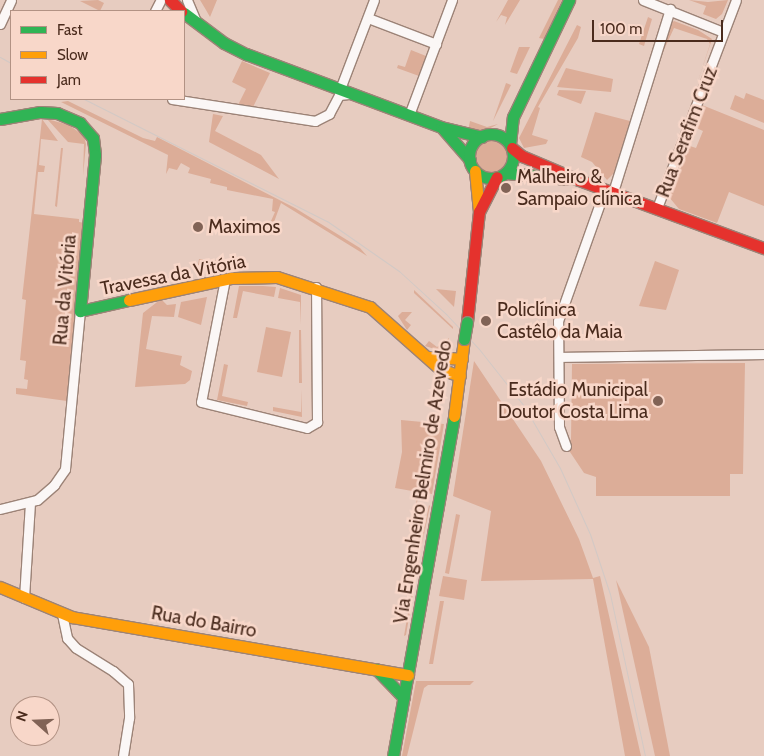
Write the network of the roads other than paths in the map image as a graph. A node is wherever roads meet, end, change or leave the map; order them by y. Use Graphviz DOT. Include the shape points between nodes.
graph roads {
  1 [pos="12,0"];
  2 [pos="187,0"];
  3 [pos="374,0"];
  4 [pos="452,0"];
  5 [pos="568,0"];
  6 [pos="642,0"];
  7 [pos="736,0"];
  8 [pos="160,5"];
  9 [pos="670,9"];
  10 [pos="176,10"];
  11 [pos="185,14"];
  12 [pos="368,18"];
  13 [pos="5,20"];
  14 [pos="198,25"];
  15 [pos="723,32"];
  16 [pos="436,44"];
  17 [pos="340,89"];
  18 [pos="352,94"];
  19 [pos="179,100"];
  20 [pos="409,115"];
  21 [pos="513,117"];
  22 [pos="0,118"];
  23 [pos="441,128"];
  24 [pos="485,136"];
  25 [pos="511,146"];
  26 [pos="472,165"];
  27 [pos="501,175"];
  28 [pos="576,179"];
  29 [pos="609,190"];
  30 [pos="657,208"];
  31 [pos="479,212"];
  32 [pos="764,248"];
  33 [pos="225,279"];
  34 [pos="316,287"];
  35 [pos="80,311"];
  36 [pos="764,354"];
  37 [pos="429,357"];
  38 [pos="559,358"];
  39 [pos="462,359"];
  40 [pos="460,376"];
  41 [pos="566,446"];
  42 [pos="30,502"];
  43 [pos="0,509"];
  44 [pos="0,587"];
  45 [pos="24,598"];
  46 [pos="62,614"];
  47 [pos="376,669"];
  48 [pos="408,675"];
  49 [pos="404,698"];
  50 [pos="123,756"];
  51 [pos="393,756"];
  1 -- 13 [label="street"];
  2 -- 14 [label="street"];
  3 -- 12 [label="street"];
  4 -- 16 [label="street"];
  5 -- 21 [label="main road"];
  6 -- 9 [label="street"];
  7 -- 15 [label="street, Rua Serafim Cruz"];
  8 -- 10 [label="main road"];
  9 -- 15 [label="street"];
  9 -- 29 [label="street"];
  11 -- 14 [label="main road"];
  12 -- 16 [label="street"];
  12 -- 17 [label="street"];
  14 -- 17 [label="main road" via="246,54"];
  15 -- 30 [label="street, Rua Serafim Cruz" via="722,44"];
  16 -- 20 [label="street"];
  17 -- 18 [label="main road"];
  18 -- 19 [label="street" via="339,96 329,114 316,121"];
  18 -- 20 [label="main road"];
  20 -- 23 [label="main road"];
  21 -- 24 [label="main road"];
  21 -- 25 [label="main road"];
  22 -- 35 [label="main road, Rua da Vitória" via="57,113 80,123 94,138"];
  23 -- 24 [label="main road"];
  23 -- 26 [label="main road"];
  24 -- 25 [label="main road" via="501,136"];
  24 -- 26 [label="main road" via="473,145"];
  25 -- 27 [label="main road" via="513,161"];
  25 -- 28 [label="main road" via="522,156"];
  26 -- 27 [label="main road" via="485,177"];
  26 -- 31 [label="main road, Via Engenheiro Belmiro de Azevedo"];
  27 -- 28 [label="main road"];
  27 -- 31 [label="main road, Via Engenheiro Belmiro de Azevedo"];
  28 -- 29 [label="main road"];
  29 -- 30 [label="main road"];
  29 -- 38 [label="street" via="558,321"];
  30 -- 32 [label="main road"];
  31 -- 39 [label="main road, Via Engenheiro Belmiro de Azevedo, bridge"];
  33 -- 34 [label="main road, Travessa da Vitória" via="277,277"];
  33 -- 34 [label="street" via="201,402 306,428 315,425"];
  33 -- 35 [label="main road, Travessa da Vitória"];
  34 -- 37 [label="main road, Travessa da Vitória" via="370,307"];
  35 -- 42 [label="street, Rua da Vitória" via="65,469 54,485 38,500"];
  36 -- 38 [label="street"];
  37 -- 39 [label="main road"];
  37 -- 40 [label="main road, Travessa da Vitória" via="445,373"];
  38 -- 41 [label="street" via="559,427"];
  39 -- 40 [label="main road, Via Engenheiro Belmiro de Azevedo"];
  40 -- 48 [label="main road, Via Engenheiro Belmiro de Azevedo"];
  42 -- 43 [label="street, Rua da Vitória"];
  42 -- 45 [label="street"];
  44 -- 45 [label="main road, Rua do Bairro"];
  45 -- 46 [label="main road, Rua do Bairro"];
  46 -- 47 [label="main road, Rua do Bairro"];
  46 -- 50 [label="street" via="68,638 76,648 128,684 129,718"];
  47 -- 48 [label="main road, Rua do Bairro"];
  47 -- 49 [label="main road"];
  48 -- 49 [label="main road, Via Engenheiro Belmiro de Azevedo"];
  49 -- 51 [label="main road, Via Engenheiro Belmiro de Azevedo"];
}
